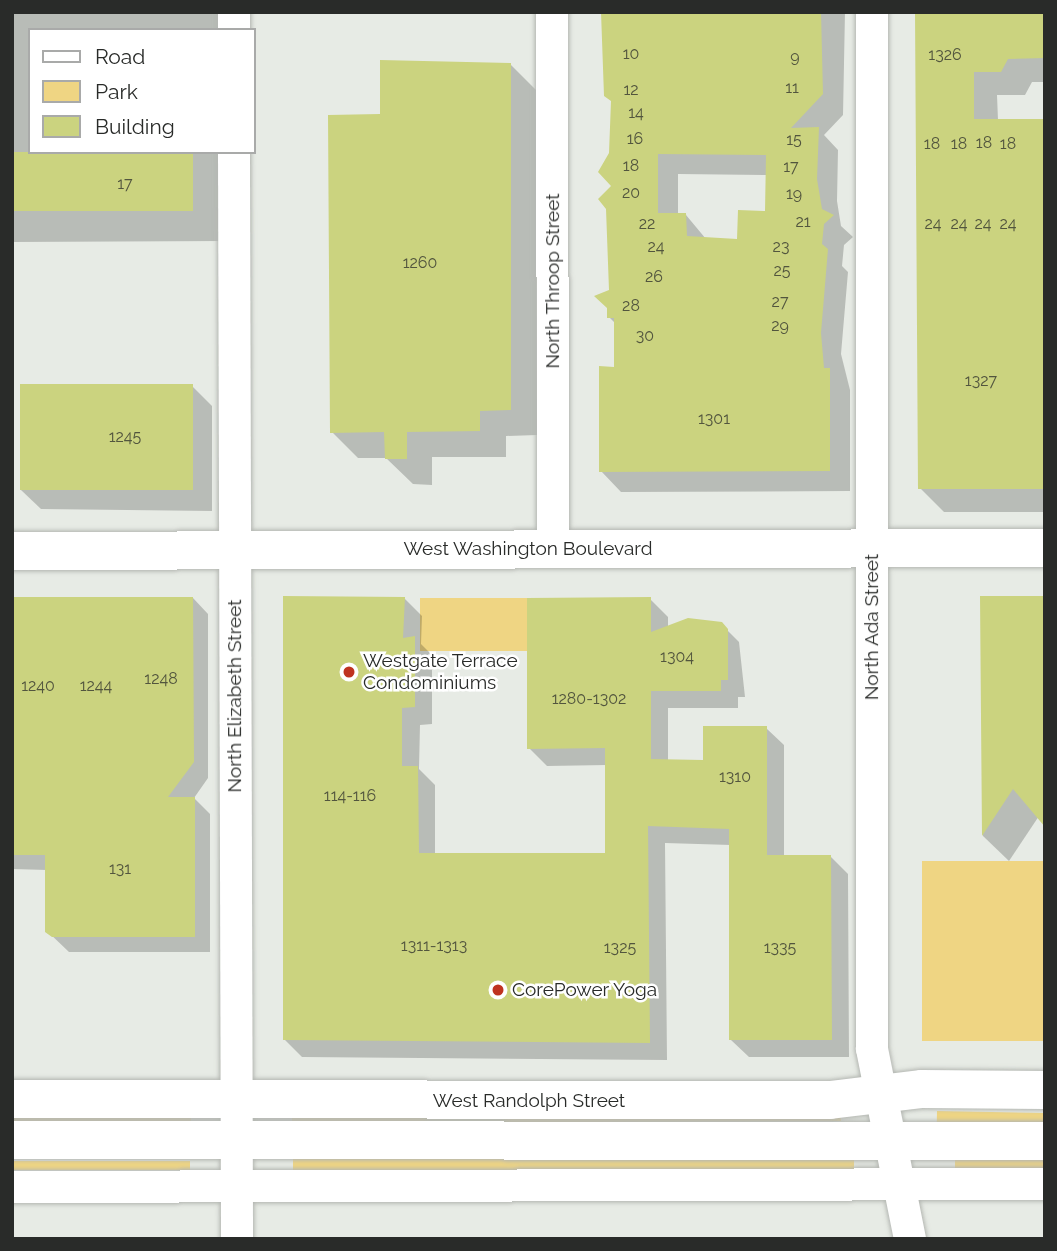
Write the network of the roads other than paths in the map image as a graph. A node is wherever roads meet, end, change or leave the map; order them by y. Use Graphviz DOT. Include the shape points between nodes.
graph roads {
  1 [pos="552,12"];
  2 [pos="872,12"];
  3 [pos="234,154"];
  4 [pos="1045,548"];
  5 [pos="553,549"];
  6 [pos="872,549"];
  7 [pos="235,550"];
  8 [pos="12,551"];
  9 [pos="1045,1090"];
  10 [pos="881,1094"];
  11 [pos="12,1099"];
  12 [pos="236,1099"];
  13 [pos="12,1140"];
  14 [pos="236,1140"];
  15 [pos="892,1140"];
  16 [pos="1045,1140"];
  17 [pos="1045,1184"];
  18 [pos="901,1185"];
  19 [pos="236,1186"];
  20 [pos="12,1187"];
  21 [pos="237,1239"];
  22 [pos="910,1239"];
  1 -- 5 [label="street, North Throop Street"];
  2 -- 6 [label="street, North Ada Street"];
  3 -- 7 [label="street, North Elizabeth Street"];
  4 -- 6 [label="street, West Washington Boulevard"];
  5 -- 6 [label="street, West Washington Boulevard"];
  5 -- 7 [label="street, West Washington Boulevard"];
  6 -- 10 [label="street, North Ada Street" via="872,1049"];
  7 -- 8 [label="street, West Washington Boulevard"];
  7 -- 12 [label="street, North Elizabeth Street"];
  9 -- 10 [label="street, West Randolph Street"];
  10 -- 12 [label="street, West Randolph Street" via="830,1100"];
  10 -- 15 [label="street, North Ada Street"];
  11 -- 12 [label="street, West Randolph Street"];
  12 -- 14 [label="street, North Elizabeth Street"];
  13 -- 14 [label="street, West Randolph Street"];
  14 -- 15 [label="street, West Randolph Street"];
  14 -- 19 [label="street, North Elizabeth Street"];
  15 -- 16 [label="street, West Randolph Street"];
  15 -- 18 [label="street, North Ada Street"];
  17 -- 18 [label="street"];
  18 -- 19 [label="street"];
  18 -- 22 [label="street, North Ada Street"];
  19 -- 20 [label="street"];
  19 -- 21 [label="street, North Elizabeth Street"];
}
